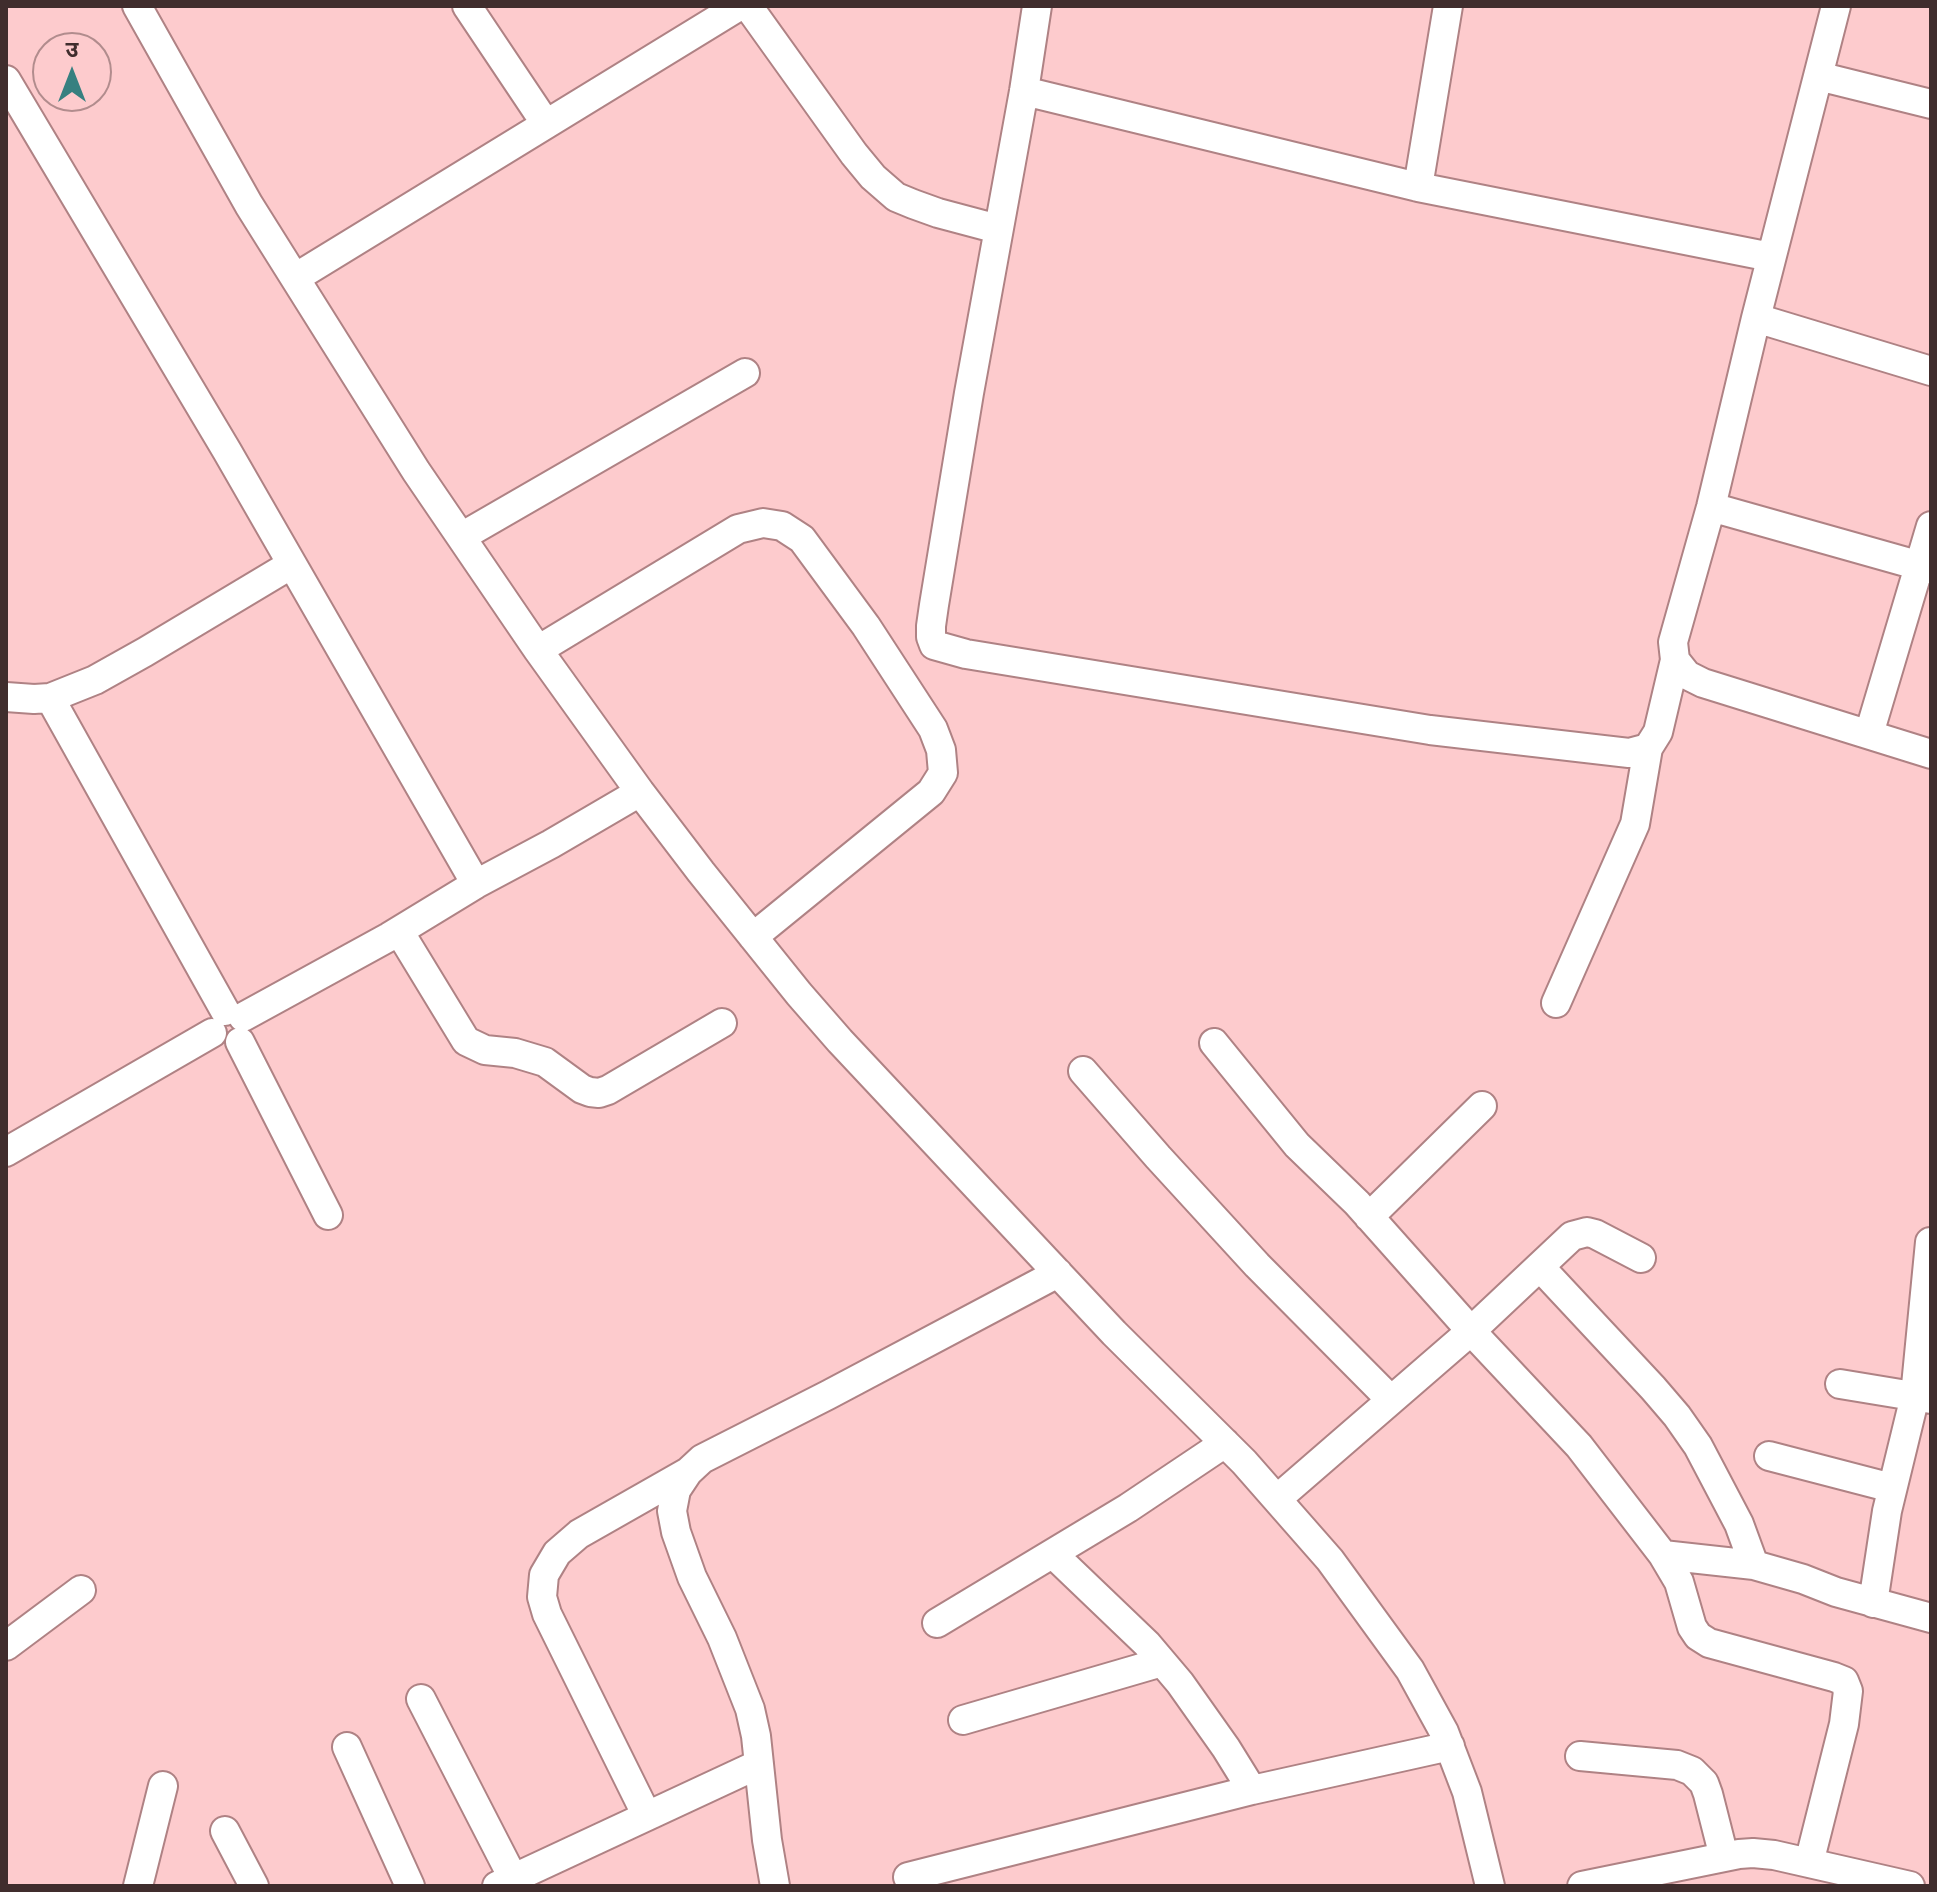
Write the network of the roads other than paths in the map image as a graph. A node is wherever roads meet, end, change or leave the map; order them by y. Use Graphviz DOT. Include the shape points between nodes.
graph roads {
  1 [pos="137,6"];
  2 [pos="467,6"];
  3 [pos="739,6"];
  4 [pos="748,6"];
  5 [pos="1037,6"];
  6 [pos="1448,6"];
  7 [pos="1836,6"];
  8 [pos="1818,76"];
  9 [pos="6,80"];
  10 [pos="1024,91"];
  11 [pos="1931,104"];
  12 [pos="546,124"];
  13 [pos="1418,187"];
  14 [pos="998,229"];
  15 [pos="1771,257"];
  16 [pos="295,278"];
  17 [pos="1756,318"];
  18 [pos="1931,371"];
  19 [pos="745,373"];
  20 [pos="1711,507"];
  21 [pos="1931,526"];
  22 [pos="461,537"];
  23 [pos="292,564"];
  24 [pos="1926,568"];
  25 [pos="934,645"];
  26 [pos="538,650"];
  27 [pos="1675,660"];
  28 [pos="889,662"];
  29 [pos="6,697"];
  30 [pos="50,698"];
  31 [pos="1869,734"];
  32 [pos="1648,748"];
  33 [pos="1931,754"];
  34 [pos="640,792"];
  35 [pos="476,884"];
  36 [pos="399,931"];
  37 [pos="753,937"];
  38 [pos="1556,1003"];
  39 [pos="722,1023"];
  40 [pos="230,1026"];
  41 [pos="1214,1043"];
  42 [pos="1083,1071"];
  43 [pos="1482,1106"];
  44 [pos="6,1152"];
  45 [pos="328,1215"];
  46 [pos="1369,1217"];
  47 [pos="1930,1242"];
  48 [pos="1641,1258"];
  49 [pos="1540,1267"];
  50 [pos="1058,1273"];
  51 [pos="1471,1331"];
  52 [pos="1840,1384"];
  53 [pos="1923,1398"];
  54 [pos="1391,1400"];
  55 [pos="1225,1443"];
  56 [pos="1769,1456"];
  57 [pos="688,1472"];
  58 [pos="1892,1488"];
  59 [pos="1277,1499"];
  60 [pos="1053,1554"];
  61 [pos="1663,1555"];
  62 [pos="1754,1565"];
  63 [pos="81,1590"];
  64 [pos="1873,1603"];
  65 [pos="1931,1618"];
  66 [pos="937,1623"];
  67 [pos="6,1646"];
  68 [pos="1162,1662"];
  69 [pos="421,1699"];
  70 [pos="963,1720"];
  71 [pos="1450,1746"];
  72 [pos="347,1747"];
  73 [pos="1580,1756"];
  74 [pos="759,1764"];
  75 [pos="163,1786"];
  76 [pos="1252,1790"];
  77 [pos="647,1816"];
  78 [pos="225,1831"];
  79 [pos="1724,1857"];
  80 [pos="1809,1863"];
  81 [pos="908,1877"];
  82 [pos="505,1882"];
  83 [pos="1485,1885"];
  84 [pos="1899,1885"];
  85 [pos="138,1886"];
  86 [pos="254,1886"];
  87 [pos="410,1886"];
  88 [pos="775,1886"];
  89 [pos="1582,1886"];
  1 -- 16 [label="street"];
  2 -- 12 [label="street"];
  3 -- 12 [label="street"];
  4 -- 14 [label="street" via="873,177 896,197"];
  5 -- 10 [label="street"];
  6 -- 13 [label="street"];
  7 -- 8 [label="street"];
  8 -- 11 [label="street"];
  8 -- 15 [label="street"];
  9 -- 23 [label="street"];
  10 -- 13 [label="street"];
  10 -- 14 [label="street"];
  12 -- 16 [label="street"];
  13 -- 15 [label="street"];
  14 -- 25 [label="street" via="934,605"];
  15 -- 17 [label="street"];
  16 -- 22 [label="street"];
  17 -- 18 [label="street"];
  17 -- 20 [label="street"];
  19 -- 22 [label="street"];
  20 -- 24 [label="street"];
  20 -- 27 [label="street" via="1673,642"];
  21 -- 24 [label="street"];
  22 -- 26 [label="street"];
  23 -- 30 [label="street" via="95,680"];
  23 -- 35 [label="street"];
  24 -- 31 [label="street"];
  25 -- 28 [label="street"];
  25 -- 32 [label="street" via="1430,730 1629,753"];
  26 -- 28 [label="street" via="738,529 763,523 782,526 802,539"];
  26 -- 34 [label="street"];
  27 -- 31 [label="street" via="1703,683"];
  27 -- 32 [label="street" via="1658,732"];
  28 -- 37 [label="street" via="933,729 943,773 931,792"];
  29 -- 30 [label="street"];
  30 -- 40 [label="street"];
  31 -- 33 [label="street"];
  32 -- 38 [label="street" via="1635,824"];
  34 -- 35 [label="street"];
  34 -- 37 [label="street"];
  35 -- 36 [label="street"];
  36 -- 39 [label="street" via="466,1041 545,1062 590,1092 608,1090"];
  36 -- 40 [label="street"];
  37 -- 50 [label="street" via="840,1041"];
  40 -- 44 [label="street"];
  40 -- 45 [label="street"];
  41 -- 46 [label="street" via="1297,1145"];
  42 -- 54 [label="street" via="1257,1265"];
  43 -- 46 [label="street"];
  46 -- 51 [label="street"];
  47 -- 53 [label="street"];
  48 -- 49 [label="street" via="1587,1232 1572,1236"];
  49 -- 51 [label="street"];
  49 -- 62 [label="street" via="1677,1416 1732,1511"];
  50 -- 55 [label="street"];
  50 -- 57 [label="street" via="702,1459"];
  51 -- 54 [label="street"];
  51 -- 61 [label="street" via="1579,1446"];
  52 -- 53 [label="street"];
  53 -- 58 [label="street"];
  54 -- 59 [label="street"];
  55 -- 59 [label="street"];
  55 -- 60 [label="street"];
  56 -- 58 [label="street"];
  57 -- 74 [label="street" via="676,1490 676,1532 750,1709"];
  57 -- 77 [label="street" via="579,1534 557,1553 544,1575 547,1614"];
  58 -- 64 [label="street"];
  59 -- 71 [label="street" via="1330,1560 1410,1670"];
  60 -- 66 [label="street"];
  60 -- 68 [label="street"];
  61 -- 62 [label="street"];
  61 -- 80 [label="street" via="1698,1636 1844,1681 1844,1724"];
  62 -- 64 [label="street"];
  63 -- 67 [label="street"];
  64 -- 65 [label="street"];
  68 -- 70 [label="street"];
  68 -- 76 [label="street"];
  69 -- 82 [label="street"];
  71 -- 76 [label="street"];
  71 -- 83 [label="street" via="1467,1792"];
  72 -- 87 [label="street"];
  73 -- 79 [label="street" via="1692,1771 1704,1783"];
  74 -- 77 [label="street"];
  74 -- 88 [label="street"];
  75 -- 85 [label="street"];
  76 -- 81 [label="street"];
  77 -- 82 [label="street"];
  78 -- 86 [label="street"];
  79 -- 80 [label="street" via="1753,1853"];
  79 -- 89 [label="street"];
  80 -- 84 [label="street"];
}
